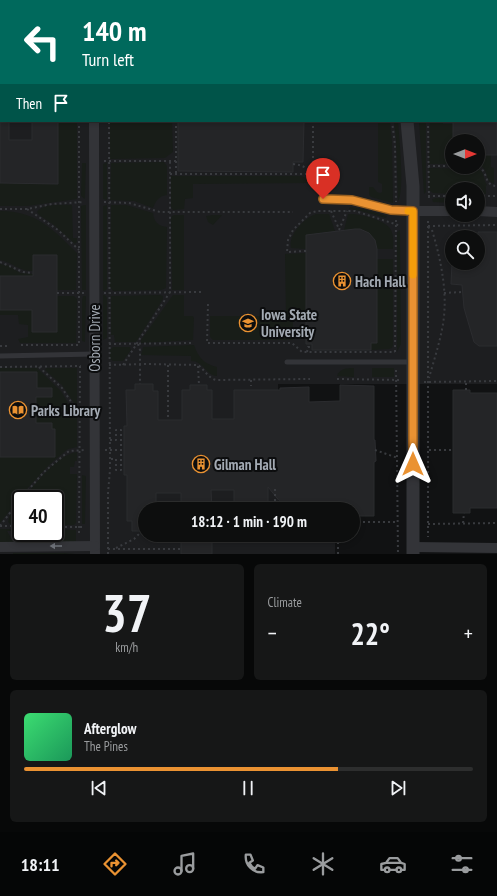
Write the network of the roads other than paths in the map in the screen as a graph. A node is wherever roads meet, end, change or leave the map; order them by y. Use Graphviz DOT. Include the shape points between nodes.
graph roads {
  1 [pos="94,122"];
  2 [pos="407,122"];
  3 [pos="323,199"];
  4 [pos="413,211"];
  5 [pos="445,211"];
  6 [pos="485,211"];
  7 [pos="497,212"];
  8 [pos="94,354"];
  9 [pos="0,356"];
  10 [pos="287,362"];
  11 [pos="413,362"];
  12 [pos="0,547"];
  13 [pos="497,548"];
  14 [pos="95,550"];
  15 [pos="413,551"];
  1 -- 8 [label="street, Osborn Drive"];
  2 -- 4 [label="street"];
  3 -- 4 [label="lane" via="352,200 391,210"];
  4 -- 5 [label="street"];
  4 -- 11 [label="street"];
  6 -- 7 [label="street"];
  8 -- 9 [label="lane"];
  8 -- 14 [label="street, Osborn Drive"];
  10 -- 11 [label="lane"];
  11 -- 15 [label="street"];
  14 -- 12 [label="street, one-way"];
  13 -- 15 [label="street" via="429,547"];
}
